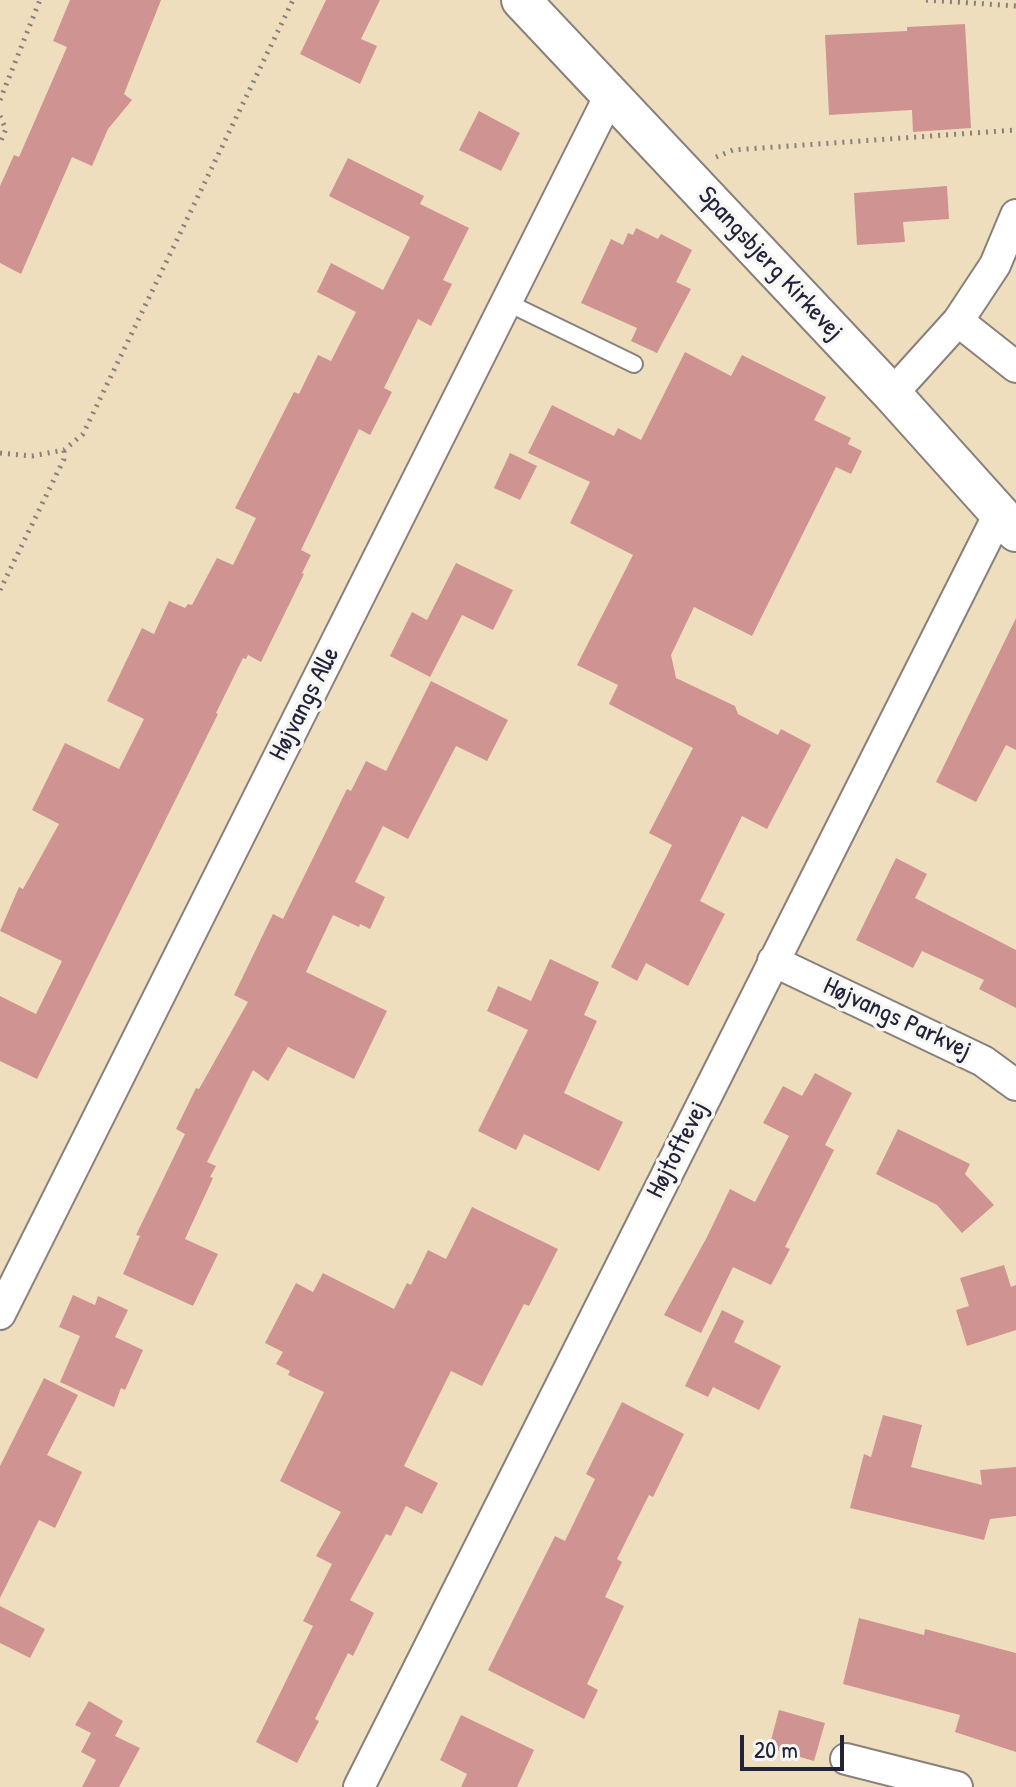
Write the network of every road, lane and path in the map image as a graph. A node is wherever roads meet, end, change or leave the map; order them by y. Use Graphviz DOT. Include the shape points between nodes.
graph roads {
  1 [pos="40,0"];
  2 [pos="293,0"];
  3 [pos="521,0"];
  4 [pos="926,0"];
  5 [pos="1016,6"];
  6 [pos="610,95"];
  7 [pos="0,100"];
  8 [pos="0,116"];
  9 [pos="1016,130"];
  10 [pos="0,143"];
  11 [pos="682,171"];
  12 [pos="1016,215"];
  13 [pos="506,302"];
  14 [pos="958,321"];
  15 [pos="634,364"];
  16 [pos="1016,367"];
  17 [pos="892,394"];
  18 [pos="64,450"];
  19 [pos="0,453"];
  20 [pos="1008,523"];
  21 [pos="0,590"];
  22 [pos="773,961"];
  23 [pos="1016,1085"];
  24 [pos="0,1314"];
  25 [pos="846,1759"];
  26 [pos="359,1787"];
  27 [pos="957,1787"];
  1 -- 7 [label="path"];
  2 -- 18 [label="path" via="83,434"];
  3 -- 6 [label="street, Spangsbjerg Kirkevej"];
  4 -- 5 [label="path"];
  6 -- 11 [label="street, Spangsbjerg Kirkevej"];
  6 -- 13 [label="street, Højvangs Alle"];
  8 -- 10 [label="path" via="6,129"];
  9 -- 11 [label="path" via="733,150"];
  11 -- 17 [label="street, Spangsbjerg Kirkevej"];
  12 -- 14 [label="street" via="995,265"];
  13 -- 15 [label="lane"];
  13 -- 24 [label="street, Højvangs Alle"];
  14 -- 16 [label="street"];
  14 -- 17 [label="street"];
  17 -- 20 [label="street, Spangsbjerg Kirkevej"];
  18 -- 19 [label="path" via="32,456"];
  18 -- 21 [label="path"];
  20 -- 22 [label="street, Højtoftevej"];
  22 -- 23 [label="street, Højvangs Parkvej" via="983,1061"];
  22 -- 26 [label="street, Højtoftevej"];
  25 -- 27 [label="street"];
}
